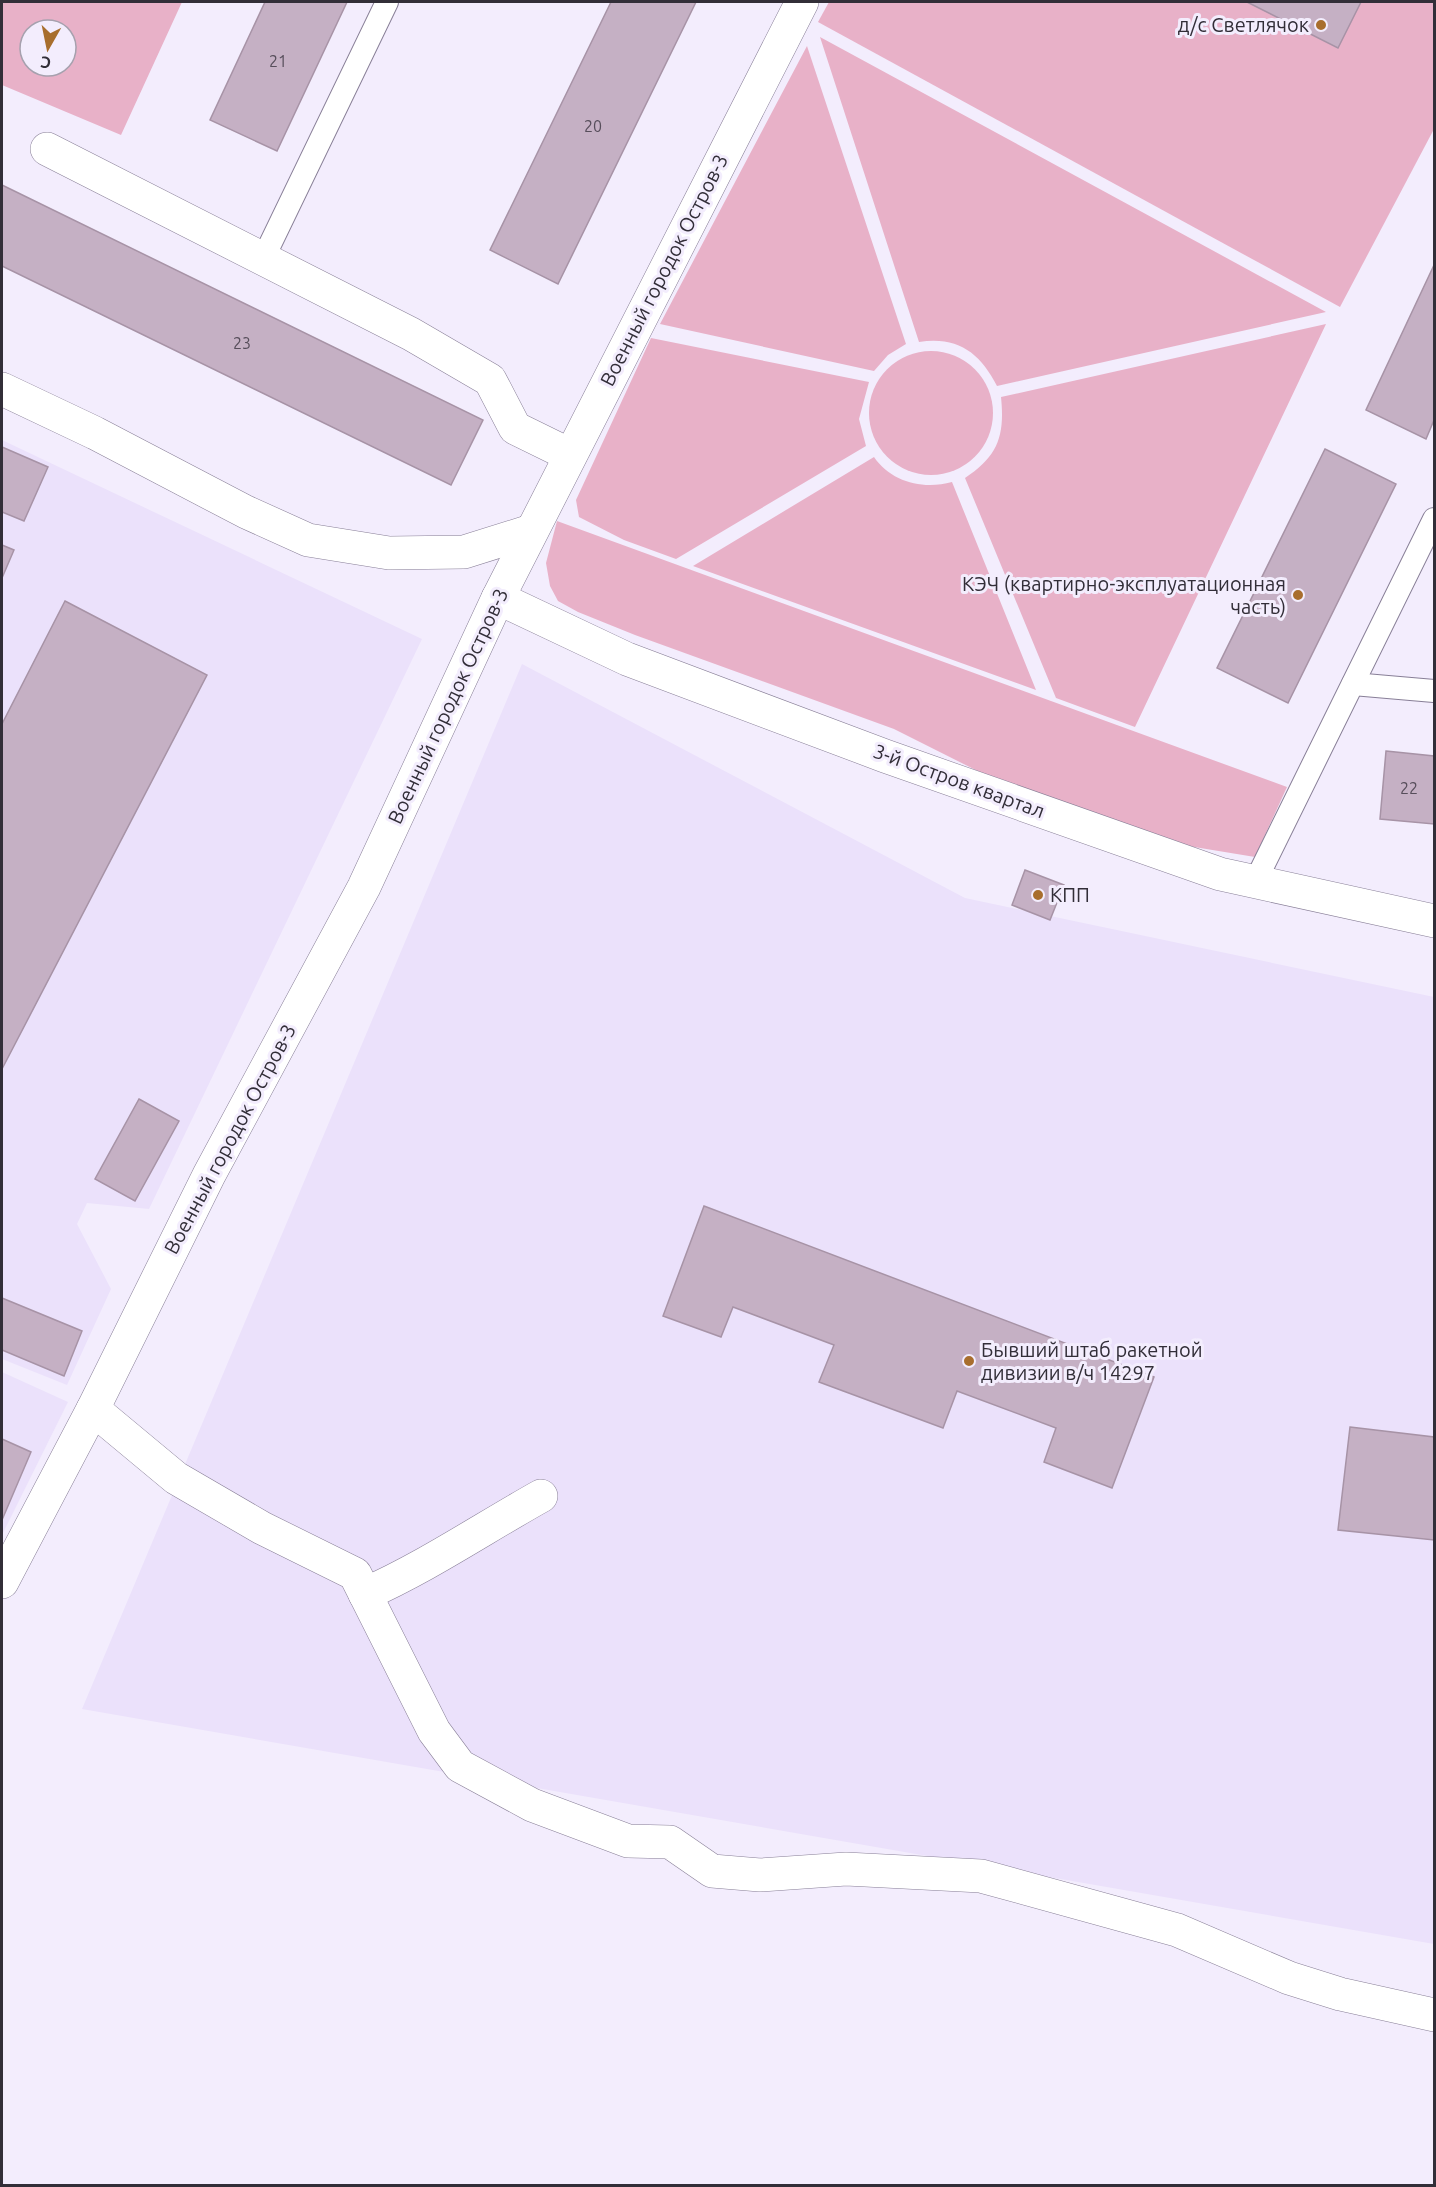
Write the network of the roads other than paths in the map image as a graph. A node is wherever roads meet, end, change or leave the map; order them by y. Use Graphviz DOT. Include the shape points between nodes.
graph roads {
  1 [pos="387,2"];
  2 [pos="802,2"];
  3 [pos="47,149"];
  4 [pos="263,259"];
  5 [pos="2,389"];
  6 [pos="570,455"];
  7 [pos="1434,519"];
  8 [pos="531,531"];
  9 [pos="498,598"];
  10 [pos="1353,684"];
  11 [pos="1434,691"];
  12 [pos="1256,882"];
  13 [pos="1434,921"];
  14 [pos="93,1409"];
  15 [pos="542,1496"];
  16 [pos="2,1582"];
  17 [pos="365,1594"];
  18 [pos="1434,2015"];
  1 -- 4 [label="lane"];
  2 -- 6 [label="street, Военный городок Остров-3"];
  3 -- 4 [label="street"];
  4 -- 6 [label="street" via="411,334 490,380 515,428"];
  5 -- 8 [label="street" via="308,540 389,553 464,552"];
  6 -- 8 [label="street, Военный городок Остров-3"];
  7 -- 10 [label="lane"];
  8 -- 9 [label="street, Военный городок Остров-3"];
  9 -- 12 [label="street, 3-й Остров квартал" via="627,659 795,722 1220,874"];
  9 -- 14 [label="street, Военный городок Остров-3" via="364,887 209,1175"];
  10 -- 11 [label="lane"];
  10 -- 12 [label="lane"];
  12 -- 13 [label="street, 3-й Остров квартал"];
  14 -- 16 [label="street, Военный городок Остров-3"];
  14 -- 17 [label="street" via="176,1478 262,1528 355,1574"];
  15 -- 17 [label="street" via="414,1572"];
  17 -- 18 [label="street" via="434,1731 460,1766 532,1805 628,1841 670,1842 712,1871 760,1875 846,1869 981,1876 1177,1930 1288,1978 1340,1994"];
}
